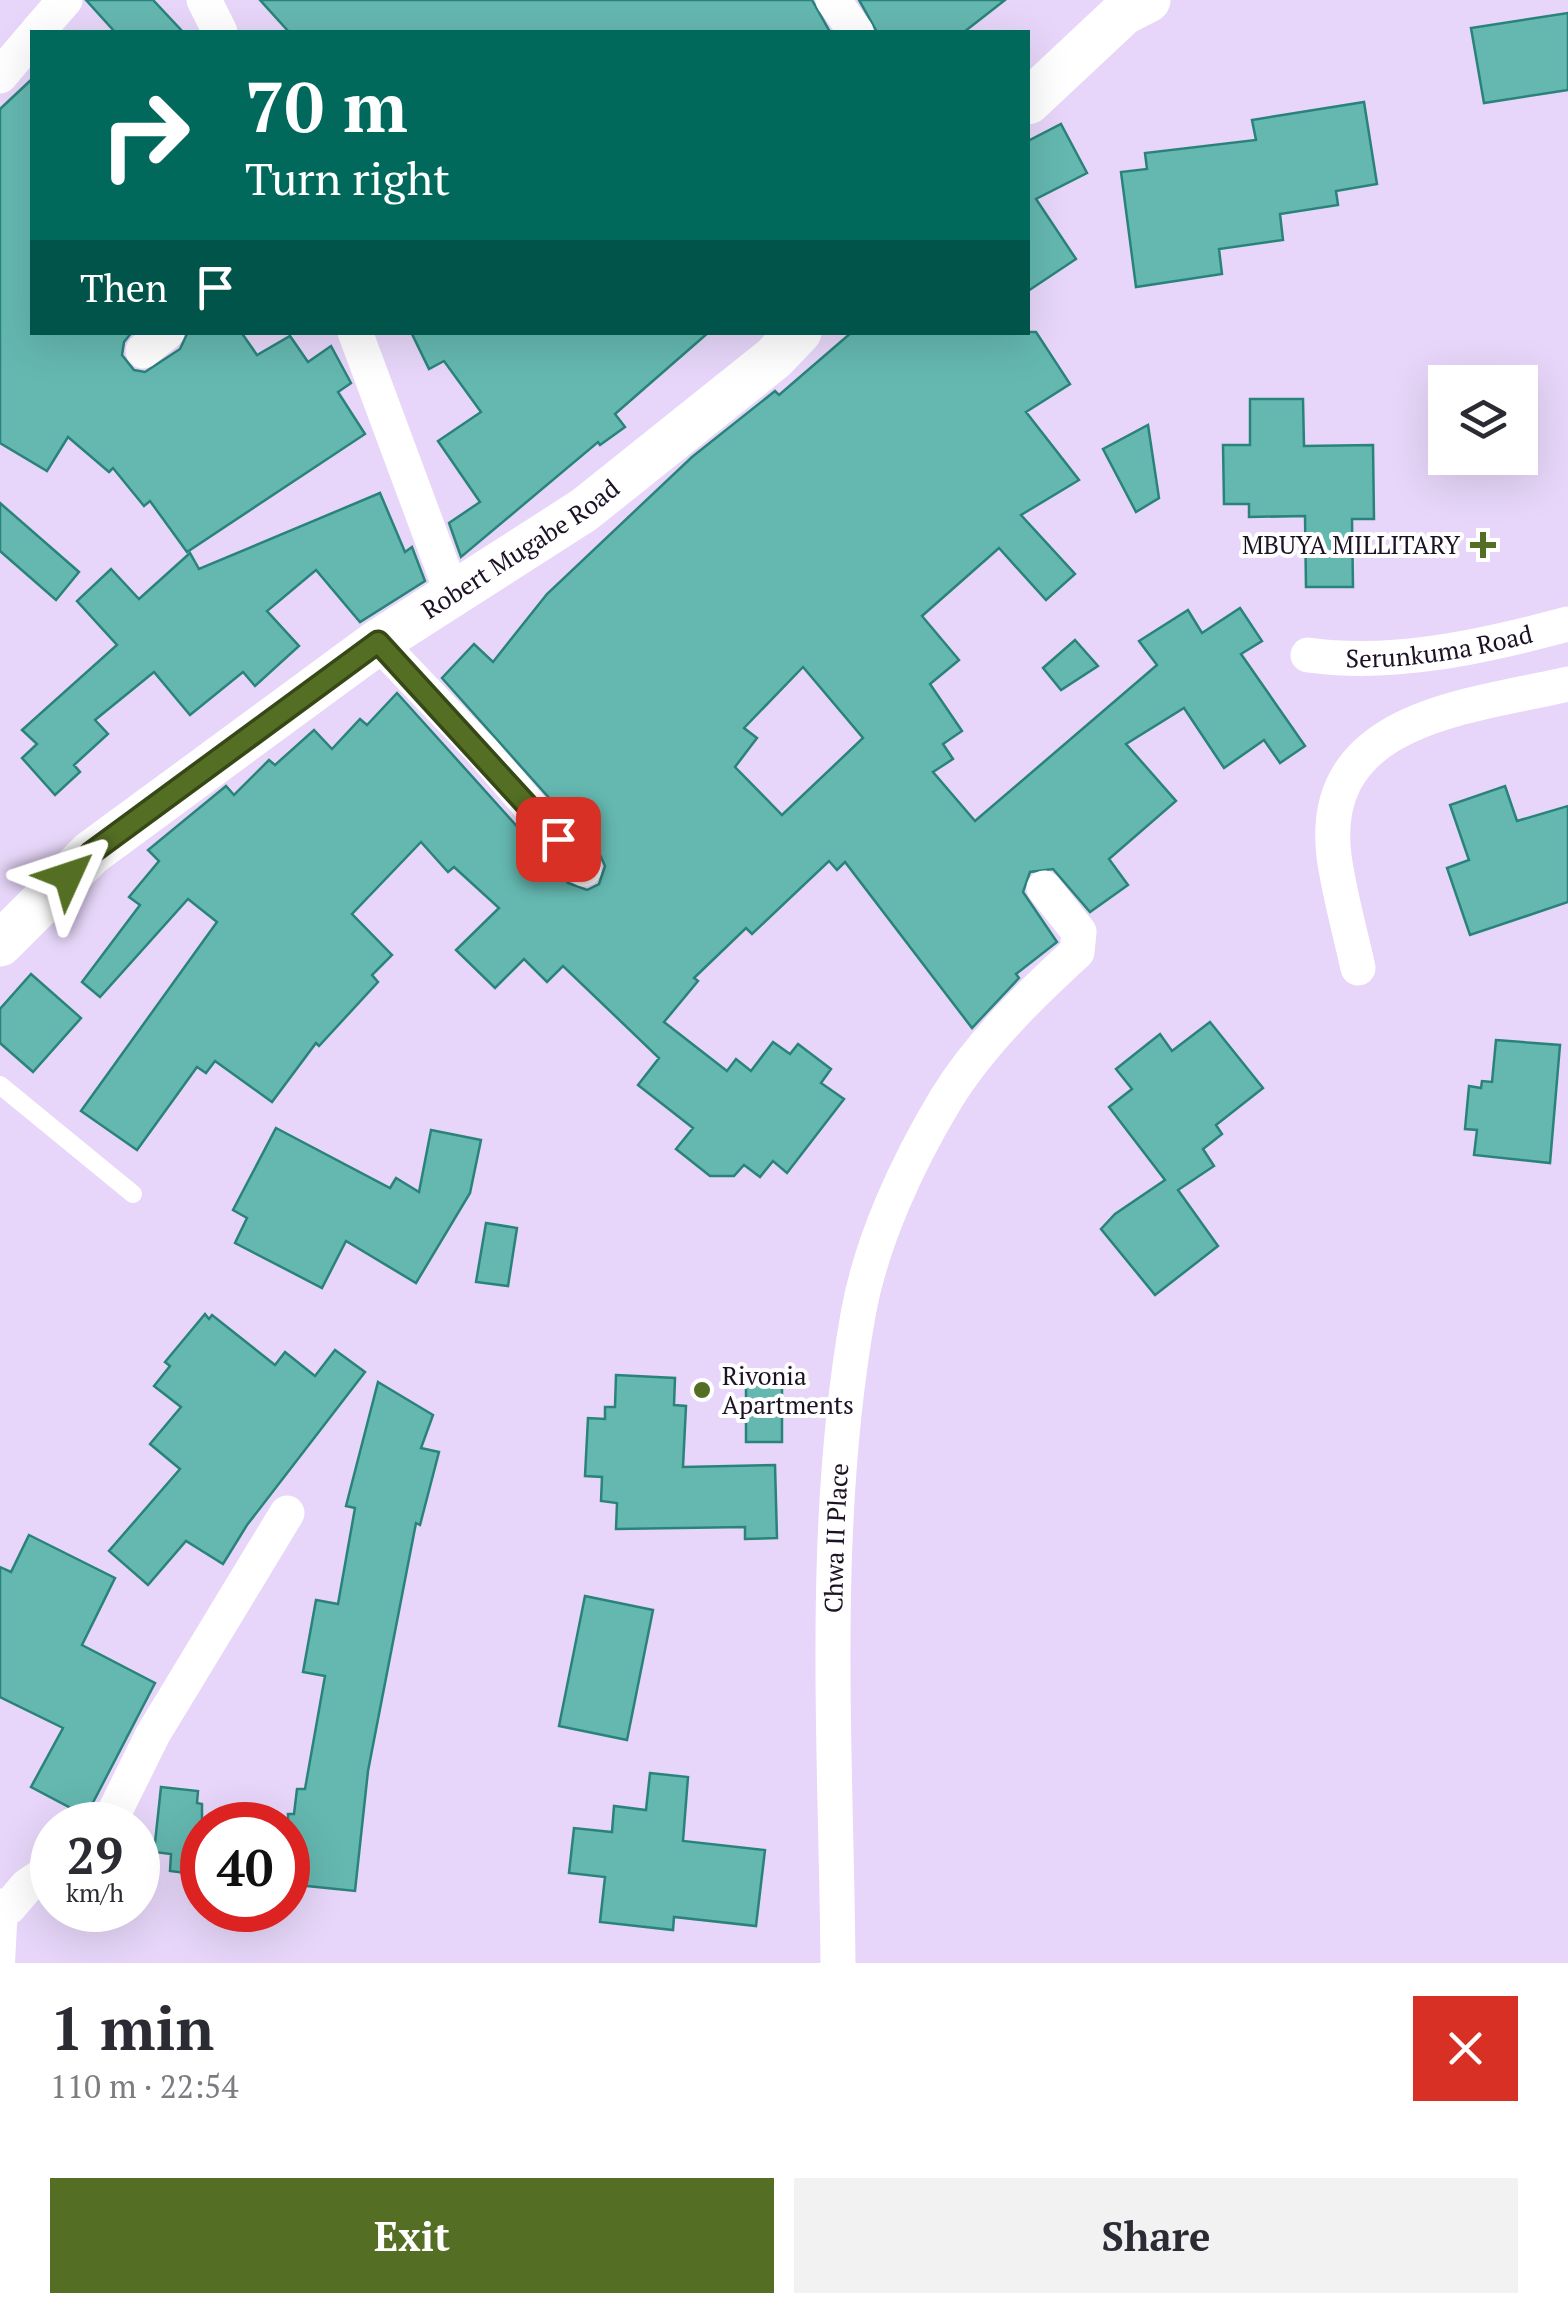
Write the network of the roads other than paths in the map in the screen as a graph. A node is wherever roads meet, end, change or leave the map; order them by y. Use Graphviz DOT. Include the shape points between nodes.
graph roads {
  1 [pos="64,0"];
  2 [pos="204,0"];
  3 [pos="832,0"];
  4 [pos="1148,0"];
  5 [pos="39,30"];
  6 [pos="219,30"];
  7 [pos="854,30"];
  8 [pos="30,41"];
  9 [pos="0,76"];
  10 [pos="1030,100"];
  11 [pos="357,335"];
  12 [pos="797,335"];
  13 [pos="452,593"];
  14 [pos="1568,624"];
  15 [pos="378,642"];
  16 [pos="1308,655"];
  17 [pos="1568,684"];
  18 [pos="584,869"];
  19 [pos="1044,888"];
  20 [pos="0,944"];
  21 [pos="1358,968"];
  22 [pos="0,1085"];
  23 [pos="133,1194"];
  24 [pos="287,1513"];
  25 [pos="119,1802"];
  26 [pos="30,1887"];
  27 [pos="5,1907"];
  28 [pos="6,1963"];
  29 [pos="838,1963"];
  1 -- 5 [label="street"];
  2 -- 6 [label="street"];
  3 -- 7 [label="street"];
  4 -- 10 [label="street" via="1123,13"];
  8 -- 9 [label="street"];
  11 -- 13 [label="street"];
  12 -- 13 [label="street, Robert Mugabe Road" via="584,510"];
  13 -- 15 [label="street, Robert Mugabe Road"];
  14 -- 16 [label="street, Serunkuma Road" via="1486,646 1346,660"];
  15 -- 18 [label="street"];
  15 -- 20 [label="street, Robert Mugabe Road" via="91,853"];
  17 -- 21 [label="street" via="1417,719 1368,746 1347,777 1334,853"];
  19 -- 29 [label="street, Chwa II Place" via="1078,932 1076,952 947,1098 897,1197 858,1314 833,1529"];
  22 -- 23 [label="lane"];
  24 -- 25 [label="street" via="153,1734"];
  26 -- 27 [label="street"];
  27 -- 28 [label="lane"];
}
